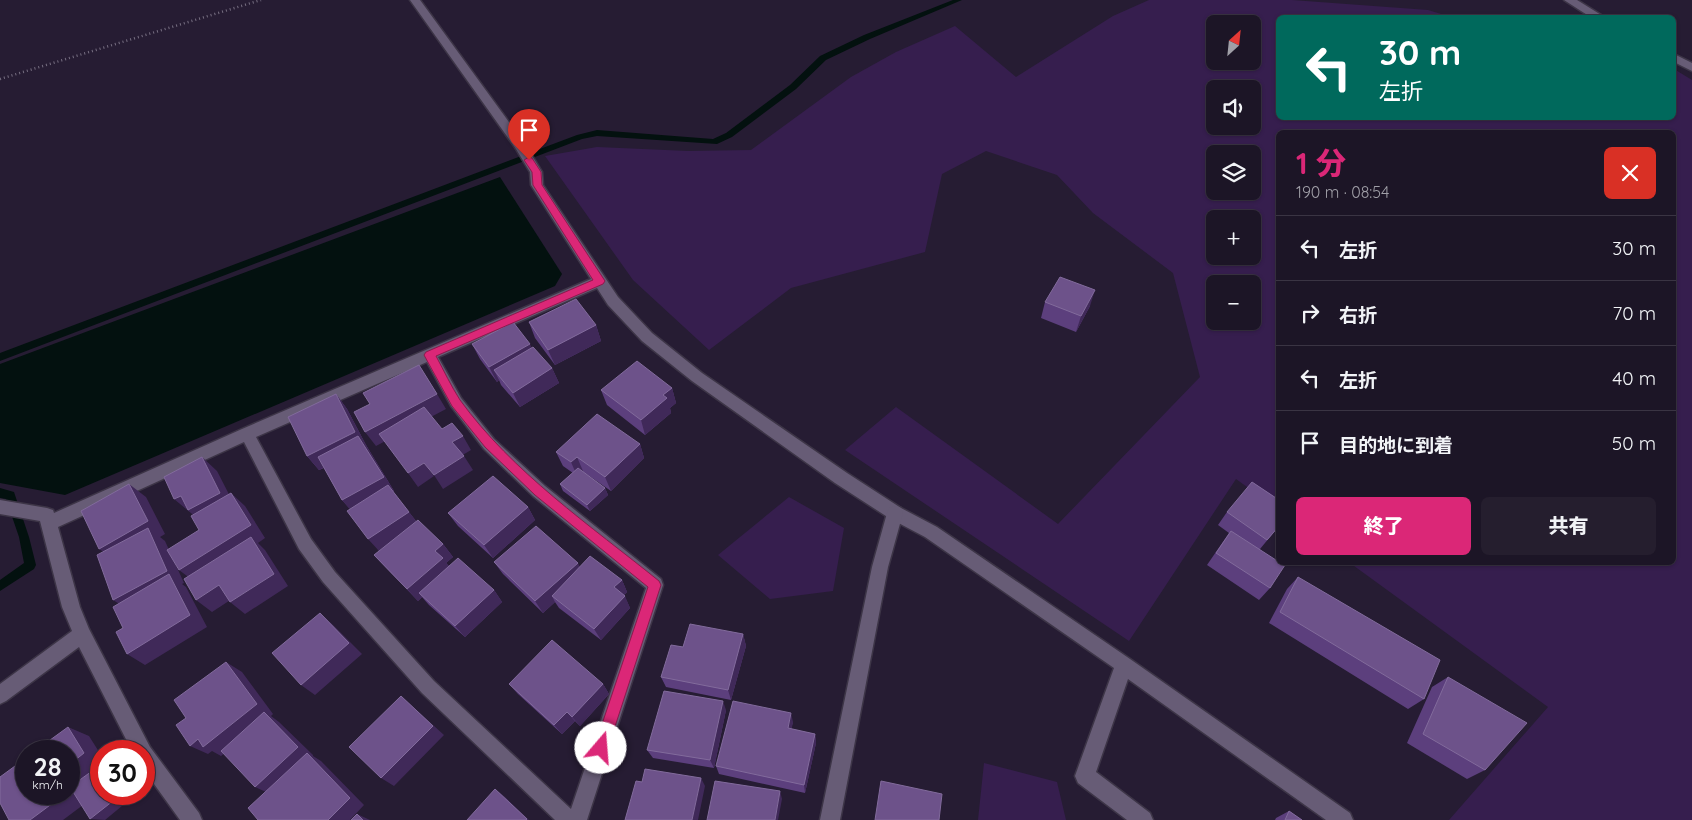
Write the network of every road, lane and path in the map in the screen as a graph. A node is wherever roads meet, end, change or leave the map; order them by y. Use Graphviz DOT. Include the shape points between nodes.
graph roads {
  1 [pos="262,0"];
  2 [pos="415,0"];
  3 [pos="1569,0"];
  4 [pos="1596,15"];
  5 [pos="1676,59"];
  6 [pos="1692,68"];
  7 [pos="0,79"];
  8 [pos="599,281"];
  9 [pos="430,355"];
  10 [pos="247,434"];
  11 [pos="0,507"];
  12 [pos="895,512"];
  13 [pos="48,519"];
  14 [pos="82,634"];
  15 [pos="1124,664"];
  16 [pos="0,696"];
  17 [pos="136,740"];
  18 [pos="155,769"];
  19 [pos="192,820"];
  20 [pos="569,820"];
  21 [pos="577,820"];
  22 [pos="830,820"];
  23 [pos="1143,820"];
  24 [pos="1343,820"];
  1 -- 7 [label="path"];
  2 -- 8 [label="street" via="521,147 536,172 538,185"];
  3 -- 4 [label="street"];
  5 -- 6 [label="street"];
  8 -- 9 [label="street"];
  8 -- 12 [label="street" via="647,337 841,478"];
  9 -- 10 [label="street"];
  9 -- 21 [label="street" via="456,402 490,444 539,491 655,585"];
  10 -- 13 [label="street"];
  10 -- 20 [label="street" via="305,544 329,577 428,687"];
  11 -- 13 [label="street"];
  12 -- 15 [label="street" via="931,532"];
  12 -- 22 [label="street" via="880,567"];
  13 -- 14 [label="street" via="71,607"];
  14 -- 16 [label="street"];
  14 -- 17 [label="street"];
  15 -- 23 [label="street" via="1085,776"];
  15 -- 24 [label="street"];
  18 -- 19 [label="street"];
}
